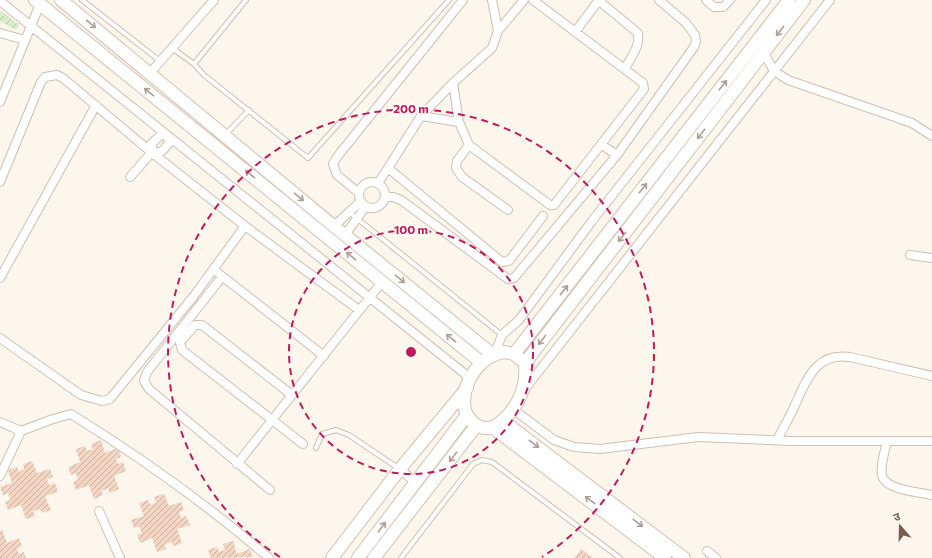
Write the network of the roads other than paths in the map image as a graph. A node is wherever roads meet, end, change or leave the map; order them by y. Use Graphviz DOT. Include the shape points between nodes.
graph roads {
  1 [pos="61,0"];
  2 [pos="82,0"];
  3 [pos="214,0"];
  4 [pos="246,0"];
  5 [pos="450,0"];
  6 [pos="463,0"];
  7 [pos="492,0"];
  8 [pos="524,0"];
  9 [pos="534,0"];
  10 [pos="599,0"];
  11 [pos="659,0"];
  12 [pos="706,0"];
  13 [pos="730,0"];
  14 [pos="766,0"];
  15 [pos="790,0"];
  16 [pos="804,0"];
  17 [pos="830,0"];
  18 [pos="0,1"];
  19 [pos="37,2"];
  20 [pos="31,27"];
  21 [pos="498,31"];
  22 [pos="575,32"];
  23 [pos="0,33"];
  24 [pos="25,40"];
  25 [pos="172,48"];
  26 [pos="764,53"];
  27 [pos="160,61"];
  28 [pos="194,64"];
  29 [pos="625,68"];
  30 [pos="774,71"];
  31 [pos="150,73"];
  32 [pos="453,83"];
  33 [pos="0,102"];
  34 [pos="96,105"];
  35 [pos="249,110"];
  36 [pos="421,116"];
  37 [pos="459,122"];
  38 [pos="214,127"];
  39 [pos="168,136"];
  40 [pos="225,136"];
  41 [pos="932,136"];
  42 [pos="204,137"];
  43 [pos="469,145"];
  44 [pos="602,145"];
  45 [pos="152,151"];
  46 [pos="617,155"];
  47 [pos="388,168"];
  48 [pos="130,177"];
  49 [pos="0,182"];
  50 [pos="378,183"];
  51 [pos="385,197"];
  52 [pos="362,200"];
  53 [pos="508,210"];
  54 [pos="349,211"];
  55 [pos="543,216"];
  56 [pos="357,218"];
  57 [pos="246,226"];
  58 [pos="334,226"];
  59 [pos="345,235"];
  60 [pos="910,255"];
  61 [pos="932,258"];
  62 [pos="214,270"];
  63 [pos="222,277"];
  64 [pos="0,278"];
  65 [pos="382,282"];
  66 [pos="370,296"];
  67 [pos="359,310"];
  68 [pos="502,335"];
  69 [pos="0,338"];
  70 [pos="494,354"];
  71 [pos="514,354"];
  72 [pos="324,356"];
  73 [pos="482,363"];
  74 [pos="525,363"];
  75 [pos="932,376"];
  76 [pos="469,383"];
  77 [pos="523,391"];
  78 [pos="292,395"];
  79 [pos="513,409"];
  80 [pos="467,415"];
  81 [pos="271,420"];
  82 [pos="503,421"];
  83 [pos="0,422"];
  84 [pos="476,426"];
  85 [pos="492,427"];
  86 [pos="21,431"];
  87 [pos="777,440"];
  88 [pos="887,441"];
  89 [pos="932,441"];
  90 [pos="303,444"];
  91 [pos="316,448"];
  92 [pos="237,464"];
  93 [pos="400,470"];
  94 [pos="0,476"];
  95 [pos="416,483"];
  96 [pos="270,490"];
  97 [pos="932,495"];
  98 [pos="99,511"];
  99 [pos="707,551"];
  100 [pos="120,558"];
  101 [pos="270,558"];
  102 [pos="332,558"];
  103 [pos="358,558"];
  104 [pos="374,558"];
  105 [pos="402,558"];
  106 [pos="620,558"];
  107 [pos="665,558"];
  108 [pos="684,558"];
  109 [pos="716,558"];
  1 -- 31 [label="street, one-way"];
  2 -- 27 [label="lane"];
  3 -- 25 [label="street"];
  4 -- 28 [label="lane"];
  5 -- 35 [label="lane" via="308,158"];
  6 -- 52 [label="street" via="333,164 337,175"];
  7 -- 21 [label="street"];
  8 -- 21 [label="street"];
  9 -- 22 [label="street"];
  10 -- 22 [label="street"];
  10 -- 29 [label="street" via="638,33 637,48"];
  11 -- 46 [label="street" via="686,23 695,35 696,41"];
  12 -- 13 [label="street" via="714,6 723,7"];
  14 -- 68 [label="street" via="592,221 519,320"];
  71 -- 15 [label="street, one-way"];
  16 -- 26 [label="street, one-way"];
  17 -- 30 [label="street"];
  18 -- 20 [label="street"];
  19 -- 20 [label="street"];
  42 -- 19 [label="street, one-way"];
  20 -- 24 [label="street"];
  20 -- 39 [label="street"];
  21 -- 32 [label="street" via="492,48"];
  22 -- 29 [label="street"];
  23 -- 24 [label="street"];
  24 -- 33 [label="street"];
  25 -- 27 [label="street"];
  25 -- 28 [label="lane"];
  26 -- 30 [label="street"];
  26 -- 74 [label="street, one-way"];
  27 -- 31 [label="street"];
  28 -- 35 [label="lane" via="204,75"];
  29 -- 44 [label="street" via="643,83 644,89"];
  30 -- 41 [label="street" via="788,80 912,123"];
  30 -- 77 [label="street"];
  31 -- 38 [label="street"];
  32 -- 36 [label="street"];
  32 -- 37 [label="street"];
  34 -- 45 [label="street"];
  34 -- 49 [label="street" via="63,78 57,75 45,77"];
  34 -- 64 [label="street"];
  35 -- 40 [label="lane"];
  36 -- 37 [label="street"];
  36 -- 47 [label="street"];
  37 -- 43 [label="street"];
  38 -- 40 [label="street"];
  38 -- 42 [label="street"];
  39 -- 45 [label="street" via="159,136 152,144"];
  39 -- 66 [label="street"];
  40 -- 58 [label="street, one-way"];
  65 -- 42 [label="street, one-way"];
  43 -- 44 [label="street" via="552,206"];
  43 -- 53 [label="street" via="457,161 458,172"];
  44 -- 46 [label="street"];
  45 -- 48 [label="street"];
  45 -- 57 [label="street"];
  46 -- 51 [label="street" via="510,280 401,200"];
  47 -- 50 [label="street"];
  47 -- 55 [label="street" via="502,262 509,261"];
  50 -- 51 [label="street" via="384,189"];
  50 -- 52 [label="street" via="366,184"];
  51 -- 52 [label="street" via="378,206"];
  52 -- 54 [label="street"];
  52 -- 56 [label="street"];
  54 -- 56 [label="lane"];
  54 -- 58 [label="street"];
  56 -- 59 [label="street"];
  56 -- 68 [label="lane"];
  57 -- 62 [label="street"];
  57 -- 67 [label="street"];
  58 -- 59 [label="street"];
  59 -- 70 [label="street, one-way"];
  60 -- 61 [label="street"];
  62 -- 63 [label="street"];
  62 -- 69 [label="street" via="110,399 102,401 81,395"];
  63 -- 72 [label="street"];
  63 -- 92 [label="street" via="147,372 144,381 149,389"];
  65 -- 66 [label="street"];
  73 -- 65 [label="street, one-way"];
  66 -- 67 [label="street"];
  66 -- 76 [label="street"];
  67 -- 72 [label="street"];
  68 -- 70 [label="street"];
  70 -- 71 [label="street"];
  70 -- 73 [label="street"];
  71 -- 74 [label="street"];
  72 -- 78 [label="street"];
  73 -- 76 [label="street"];
  74 -- 77 [label="street"];
  75 -- 87 [label="street" via="850,357 828,358 803,384"];
  76 -- 80 [label="street" via="464,403"];
  76 -- 93 [label="street"];
  77 -- 79 [label="street"];
  78 -- 81 [label="street"];
  78 -- 81 [label="street" via="202,325 195,325 180,342 182,350"];
  79 -- 82 [label="street"];
  79 -- 87 [label="street" via="554,440 574,447 600,449 698,437"];
  80 -- 84 [label="street"];
  80 -- 95 [label="street"];
  81 -- 90 [label="street"];
  81 -- 92 [label="street"];
  82 -- 85 [label="street"];
  82 -- 108 [label="street, one-way"];
  83 -- 86 [label="street"];
  84 -- 85 [label="street"];
  84 -- 104 [label="street, one-way"];
  107 -- 85 [label="street, one-way"];
  86 -- 94 [label="street"];
  86 -- 101 [label="street" via="71,414 144,462"];
  87 -- 88 [label="street"];
  88 -- 89 [label="street"];
  88 -- 97 [label="street" via="882,476 885,482 893,487"];
  91 -- 93 [label="lane" via="322,434 336,430 349,435"];
  92 -- 96 [label="street"];
  93 -- 95 [label="street"];
  93 -- 102 [label="street"];
  103 -- 95 [label="street, one-way"];
  98 -- 100 [label="street"];
  99 -- 109 [label="street"];
  105 -- 106 [label="lane" via="474,464 482,460 492,462"];
}
